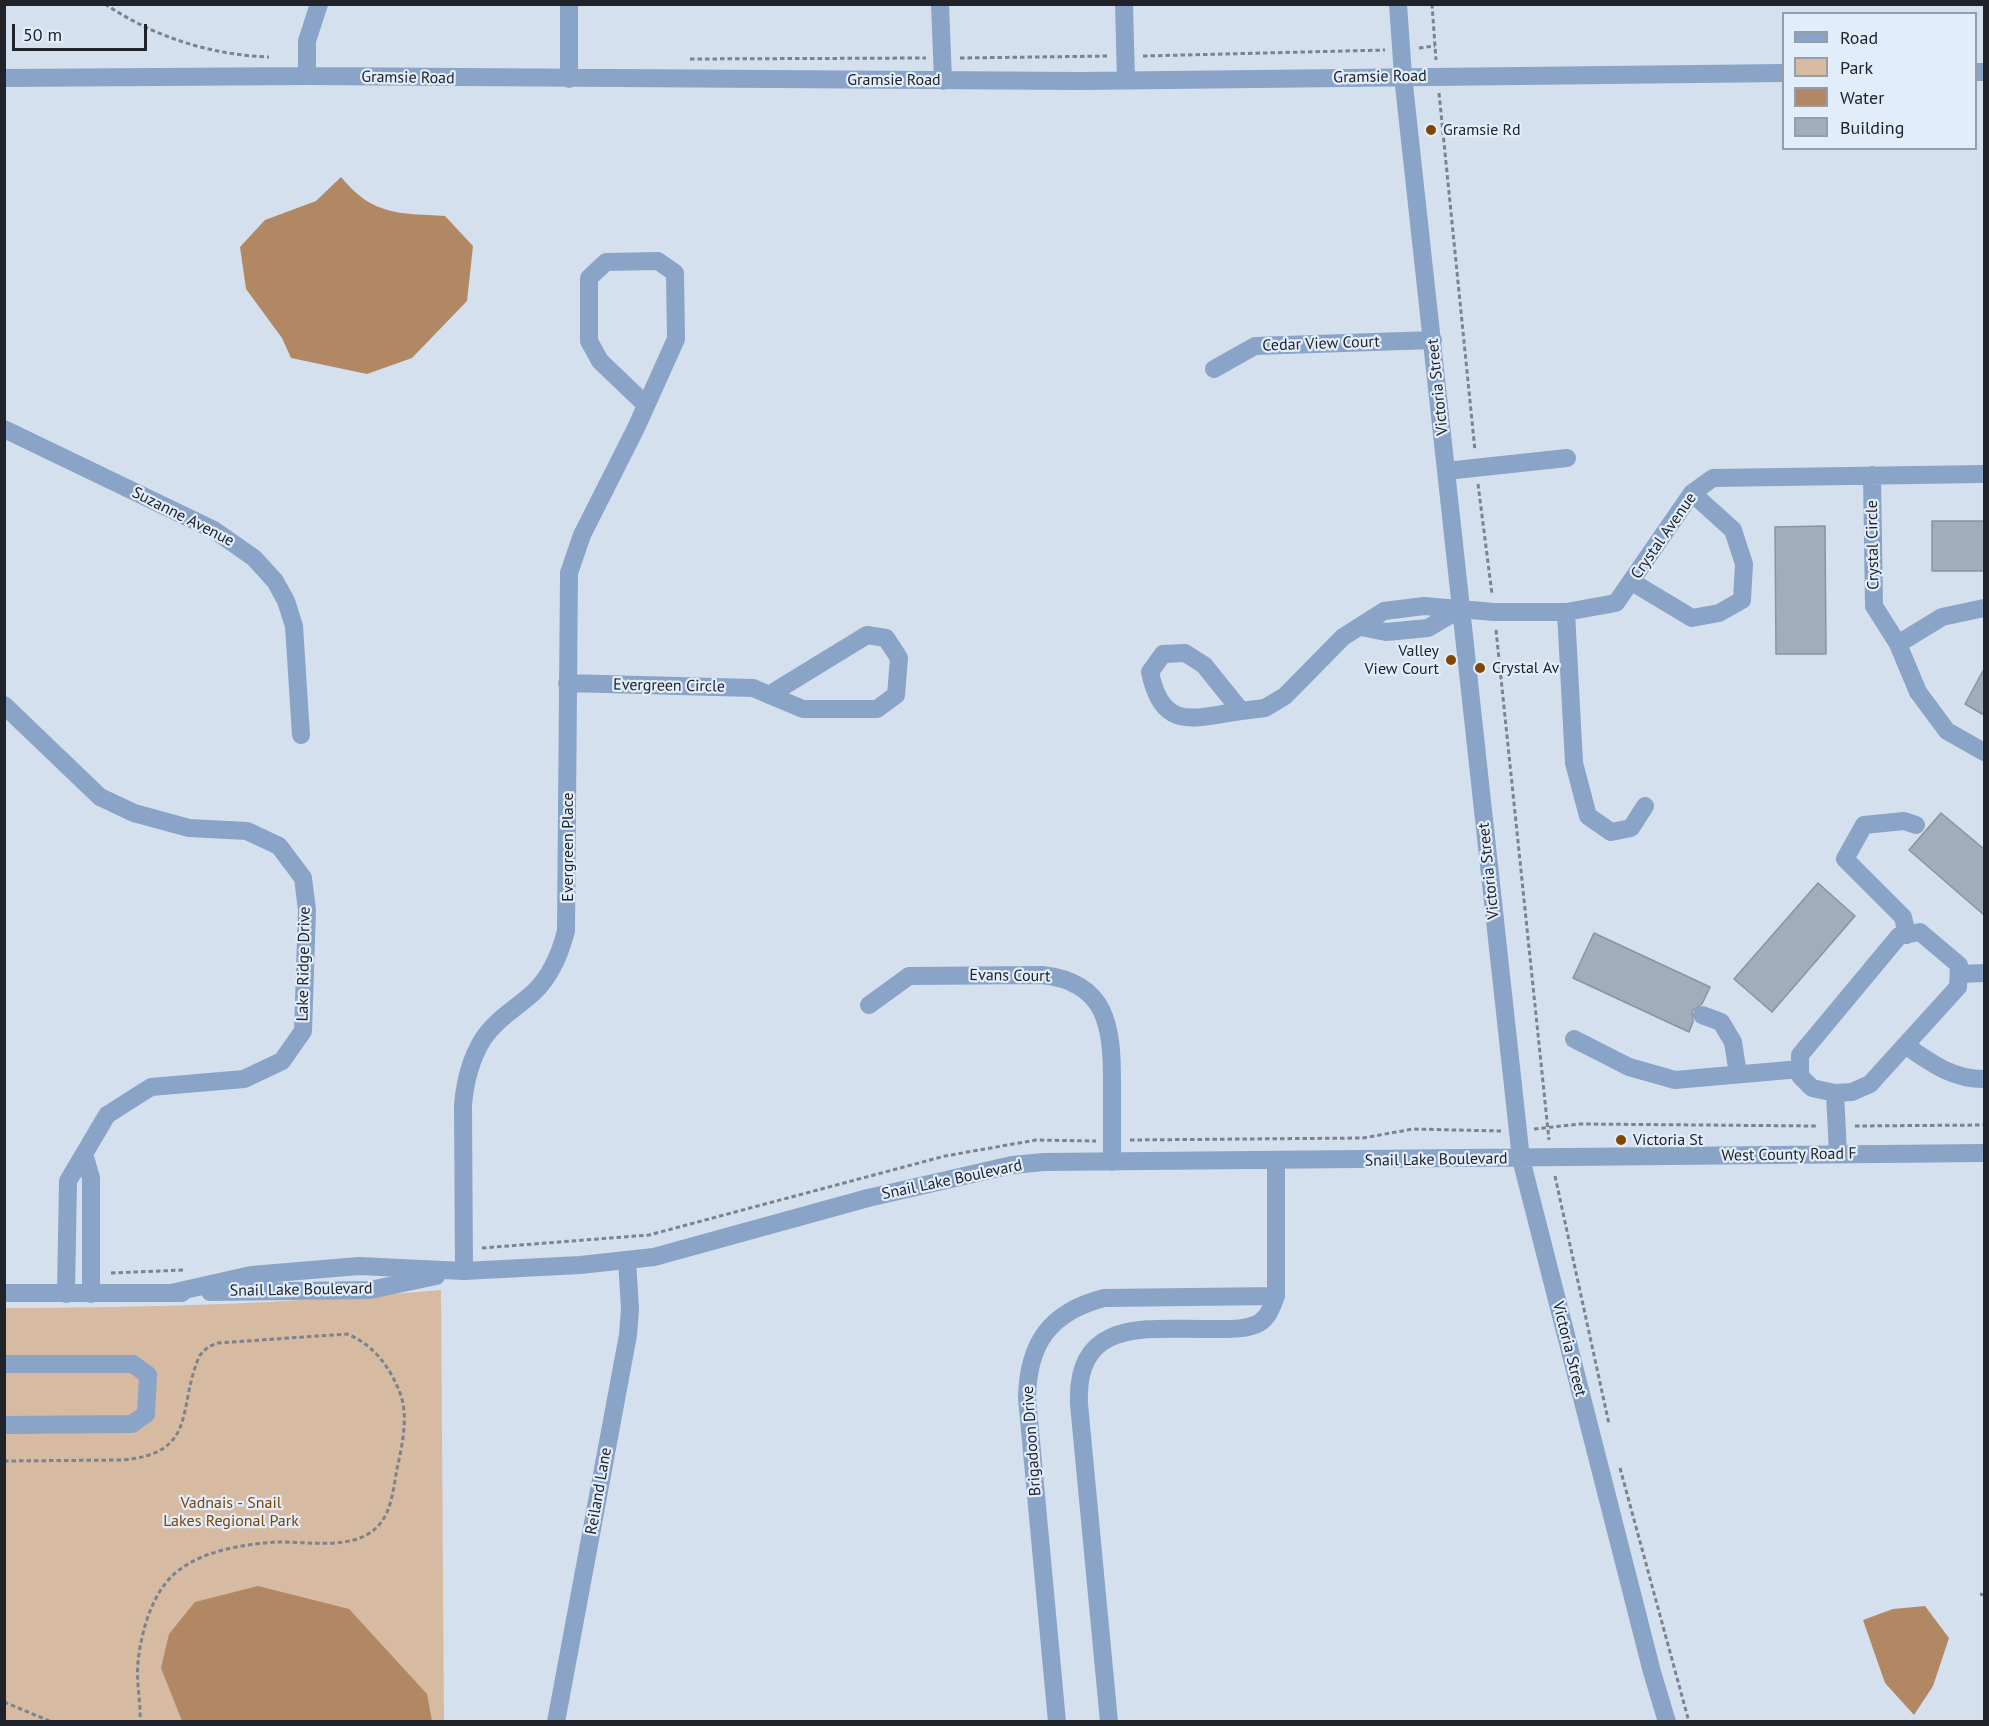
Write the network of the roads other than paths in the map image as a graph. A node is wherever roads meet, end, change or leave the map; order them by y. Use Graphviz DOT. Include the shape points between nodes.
graph roads {
  1 [pos="319,4"];
  2 [pos="569,4"];
  3 [pos="940,4"];
  4 [pos="1124,4"];
  5 [pos="1398,4"];
  6 [pos="1782,74"];
  7 [pos="307,76"];
  8 [pos="1403,76"];
  9 [pos="4,78"];
  10 [pos="569,79"];
  11 [pos="1126,80"];
  12 [pos="942,81"];
  13 [pos="1433,340"];
  14 [pos="1214,369"];
  15 [pos="646,405"];
  16 [pos="4,429"];
  17 [pos="1567,458"];
  18 [pos="1446,471"];
  19 [pos="1984,474"];
  20 [pos="1872,475"];
  21 [pos="1692,493"];
  22 [pos="1632,582"];
  23 [pos="1984,608"];
  24 [pos="1460,609"];
  25 [pos="1566,612"];
  26 [pos="1965,612"];
  27 [pos="1984,622"];
  28 [pos="1898,644"];
  29 [pos="567,684"];
  30 [pos="769,694"];
  31 [pos="4,705"];
  32 [pos="1241,711"];
  33 [pos="301,735"];
  34 [pos="1984,752"];
  35 [pos="1645,806"];
  36 [pos="1916,825"];
  37 [pos="1906,935"];
  38 [pos="1984,973"];
  39 [pos="1959,974"];
  40 [pos="869,1005"];
  41 [pos="1702,1015"];
  42 [pos="1574,1039"];
  43 [pos="1905,1045"];
  44 [pos="1800,1069"];
  45 [pos="1738,1074"];
  46 [pos="1984,1079"];
  47 [pos="1835,1093"];
  48 [pos="1838,1154"];
  49 [pos="1984,1154"];
  50 [pos="84,1156"];
  51 [pos="1521,1159"];
  52 [pos="1112,1162"];
  53 [pos="1276,1162"];
  54 [pos="627,1260"];
  55 [pos="464,1271"];
  56 [pos="4,1293"];
  57 [pos="66,1294"];
  58 [pos="91,1294"];
  59 [pos="1276,1296"];
  60 [pos="4,1364"];
  61 [pos="4,1425"];
  62 [pos="556,1722"];
  63 [pos="1057,1722"];
  64 [pos="1109,1722"];
  65 [pos="1666,1722"];
  1 -- 7 [label="street" via="307,41"];
  2 -- 10 [label="street"];
  3 -- 12 [label="street"];
  4 -- 11 [label="street"];
  5 -- 8 [label="street, Victoria Street"];
  6 -- 8 [label="street, Gramsie Road"];
  7 -- 9 [label="street, Gramsie Road"];
  7 -- 10 [label="street, Gramsie Road"];
  8 -- 11 [label="street, Gramsie Road"];
  8 -- 13 [label="street, Victoria Street"];
  10 -- 12 [label="street, Gramsie Road"];
  11 -- 12 [label="street, Gramsie Road"];
  13 -- 14 [label="street, Cedar View Court" via="1255,346"];
  13 -- 18 [label="street, Victoria Street"];
  15 -- 15 [label="street, Evergreen Place" via="676,339 675,273 658,261 606,262 590,278 590,341 600,361"];
  15 -- 29 [label="street, Evergreen Place" via="576,549 569,573"];
  16 -- 33 [label="street, Suzanne Avenue" via="214,530 254,558 286,601 294,626"];
  17 -- 18 [label="street"];
  18 -- 24 [label="street, Victoria Street"];
  19 -- 20 [label="street, Crystal Avenue"];
  20 -- 21 [label="street, Crystal Avenue" via="1713,478"];
  20 -- 28 [label="street, Crystal Circle" via="1874,606"];
  21 -- 22 [label="street, Crystal Avenue"];
  21 -- 22 [label="street" via="1733,530 1744,564 1742,600 1719,613 1692,618"];
  22 -- 25 [label="street, Crystal Avenue" via="1616,603"];
  23 -- 26 [label="street"];
  24 -- 25 [label="street, Crystal Avenue"];
  24 -- 32 [label="street" via="1424,606 1384,611 1343,638 1285,696 1265,708"];
  24 -- 51 [label="street, Victoria Street"];
  25 -- 35 [label="street" via="1574,763 1588,816 1611,832 1631,828"];
  26 -- 27 [label="street"];
  26 -- 28 [label="street" via="1942,617"];
  28 -- 34 [label="street, Crystal Circle" via="1918,692 1947,731"];
  29 -- 30 [label="street, Evergreen Circle" via="753,688"];
  29 -- 55 [label="street, Evergreen Place" via="566,931 549,974 484,1038 465,1081"];
  30 -- 30 [label="street, Evergreen Circle" via="803,710 877,709 896,694 899,657 886,638 867,635"];
  31 -- 50 [label="street, Lake Ridge Drive" via="100,797 134,813 189,828 248,831 279,846 303,878 307,910 303,1031 282,1061 244,1079 151,1087 107,1115"];
  32 -- 32 [label="street" via="1204,665 1185,653 1163,654 1150,672 1154,692 1171,714 1187,719"];
  36 -- 37 [label="street" via="1904,820 1864,825 1845,859 1902,917"];
  37 -- 39 [label="street" via="1920,932 1959,965"];
  37 -- 44 [label="street" via="1899,936 1800,1055"];
  38 -- 39 [label="street"];
  39 -- 43 [label="street" via="1958,987"];
  40 -- 52 [label="street, Evans Court" via="909,976 1042,975 1075,983 1101,1007 1108,1023 1112,1044"];
  41 -- 45 [label="street" via="1721,1022 1733,1042"];
  42 -- 45 [label="street" via="1629,1067 1675,1080"];
  43 -- 46 [label="street" via="1943,1071 1967,1079"];
  43 -- 47 [label="street" via="1870,1084 1851,1092"];
  44 -- 45 [label="street"];
  44 -- 47 [label="street" via="1800,1076 1812,1088"];
  47 -- 48 [label="street"];
  48 -- 49 [label="street, West County Road F"];
  48 -- 51 [label="street, West County Road F"];
  50 -- 57 [label="street, Lake Ridge Drive" via="68,1181"];
  50 -- 58 [label="street" via="91,1178"];
  51 -- 53 [label="street, Snail Lake Boulevard"];
  51 -- 65 [label="street, Victoria Street"];
  52 -- 53 [label="street, Snail Lake Boulevard"];
  52 -- 54 [label="street, Snail Lake Boulevard" via="1012,1165 868,1198 677,1252"];
  53 -- 59 [label="street"];
  54 -- 55 [label="street, Snail Lake Boulevard"];
  54 -- 62 [label="street, Reiland Lane" via="628,1335"];
  55 -- 58 [label="street, Snail Lake Boulevard" via="359,1266 251,1275 171,1293"];
  56 -- 57 [label="street, Snail Lake Boulevard"];
  57 -- 58 [label="street, Snail Lake Boulevard"];
  59 -- 63 [label="street, Brigadoon Drive" via="1104,1298 1084,1304 1051,1326 1031,1358 1027,1398"];
  59 -- 64 [label="street" via="1270,1312 1249,1327 1124,1331 1102,1341 1084,1363 1079,1404"];
  60 -- 61 [label="street" via="133,1364 148,1376 146,1414 132,1424"];
}
